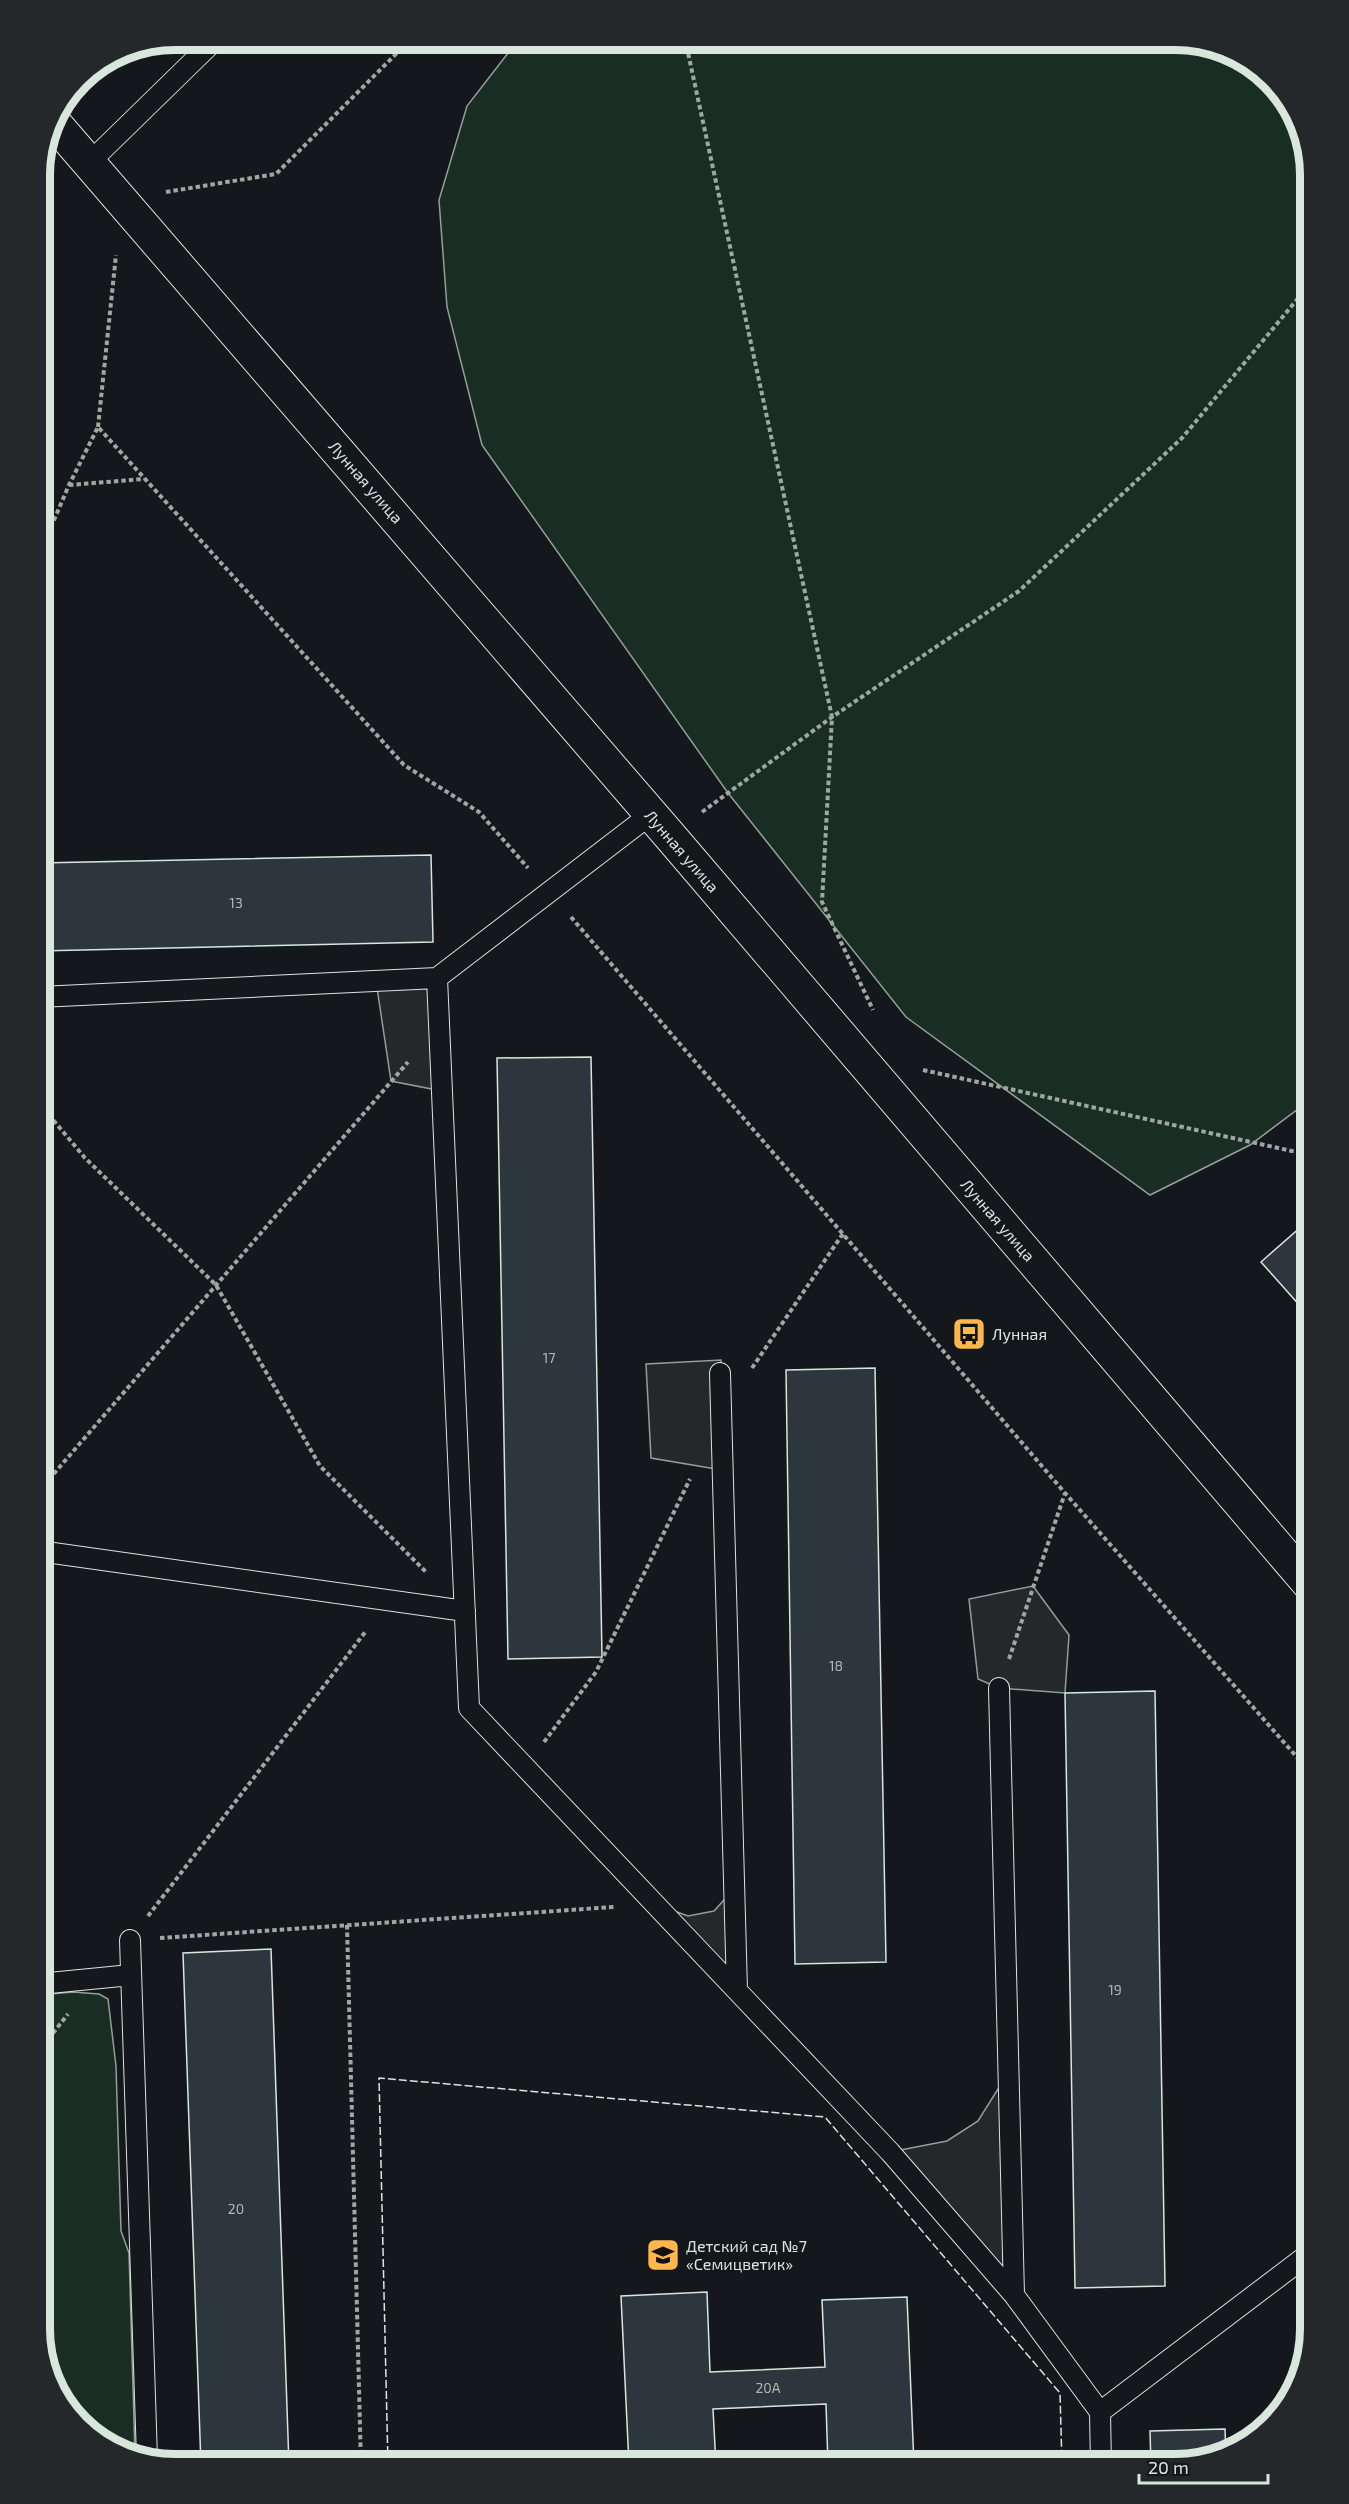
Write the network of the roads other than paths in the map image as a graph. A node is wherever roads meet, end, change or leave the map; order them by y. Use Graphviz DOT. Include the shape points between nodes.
graph roads {
  1 [pos="205,50"];
  2 [pos="59,128"];
  3 [pos="90,162"];
  4 [pos="660,825"];
  5 [pos="436,978"];
  6 [pos="50,996"];
  7 [pos="720,1373"];
  8 [pos="50,1553"];
  9 [pos="1300,1573"];
  10 [pos="465,1611"];
  11 [pos="999,1688"];
  12 [pos="130,1940"];
  13 [pos="131,1975"];
  14 [pos="50,1983"];
  15 [pos="737,1990"];
  16 [pos="1300,2261"];
  17 [pos="1014,2295"];
  18 [pos="1100,2412"];
  19 [pos="147,2451"];
  20 [pos="1101,2454"];
  1 -- 3 [label="lane"];
  2 -- 3 [label="street, Лунная улица"];
  3 -- 4 [label="street, Лунная улица"];
  4 -- 5 [label="lane" via="549,892"];
  4 -- 9 [label="street, Лунная улица"];
  5 -- 6 [label="lane"];
  5 -- 10 [label="lane"];
  7 -- 15 [label="lane"];
  8 -- 10 [label="lane"];
  10 -- 15 [label="lane" via="469,1708"];
  11 -- 17 [label="lane"];
  12 -- 13 [label="lane"];
  13 -- 14 [label="lane"];
  13 -- 19 [label="lane"];
  15 -- 17 [label="lane" via="890,2152"];
  16 -- 18 [label="lane"];
  17 -- 18 [label="lane"];
  18 -- 20 [label="lane"];
}
